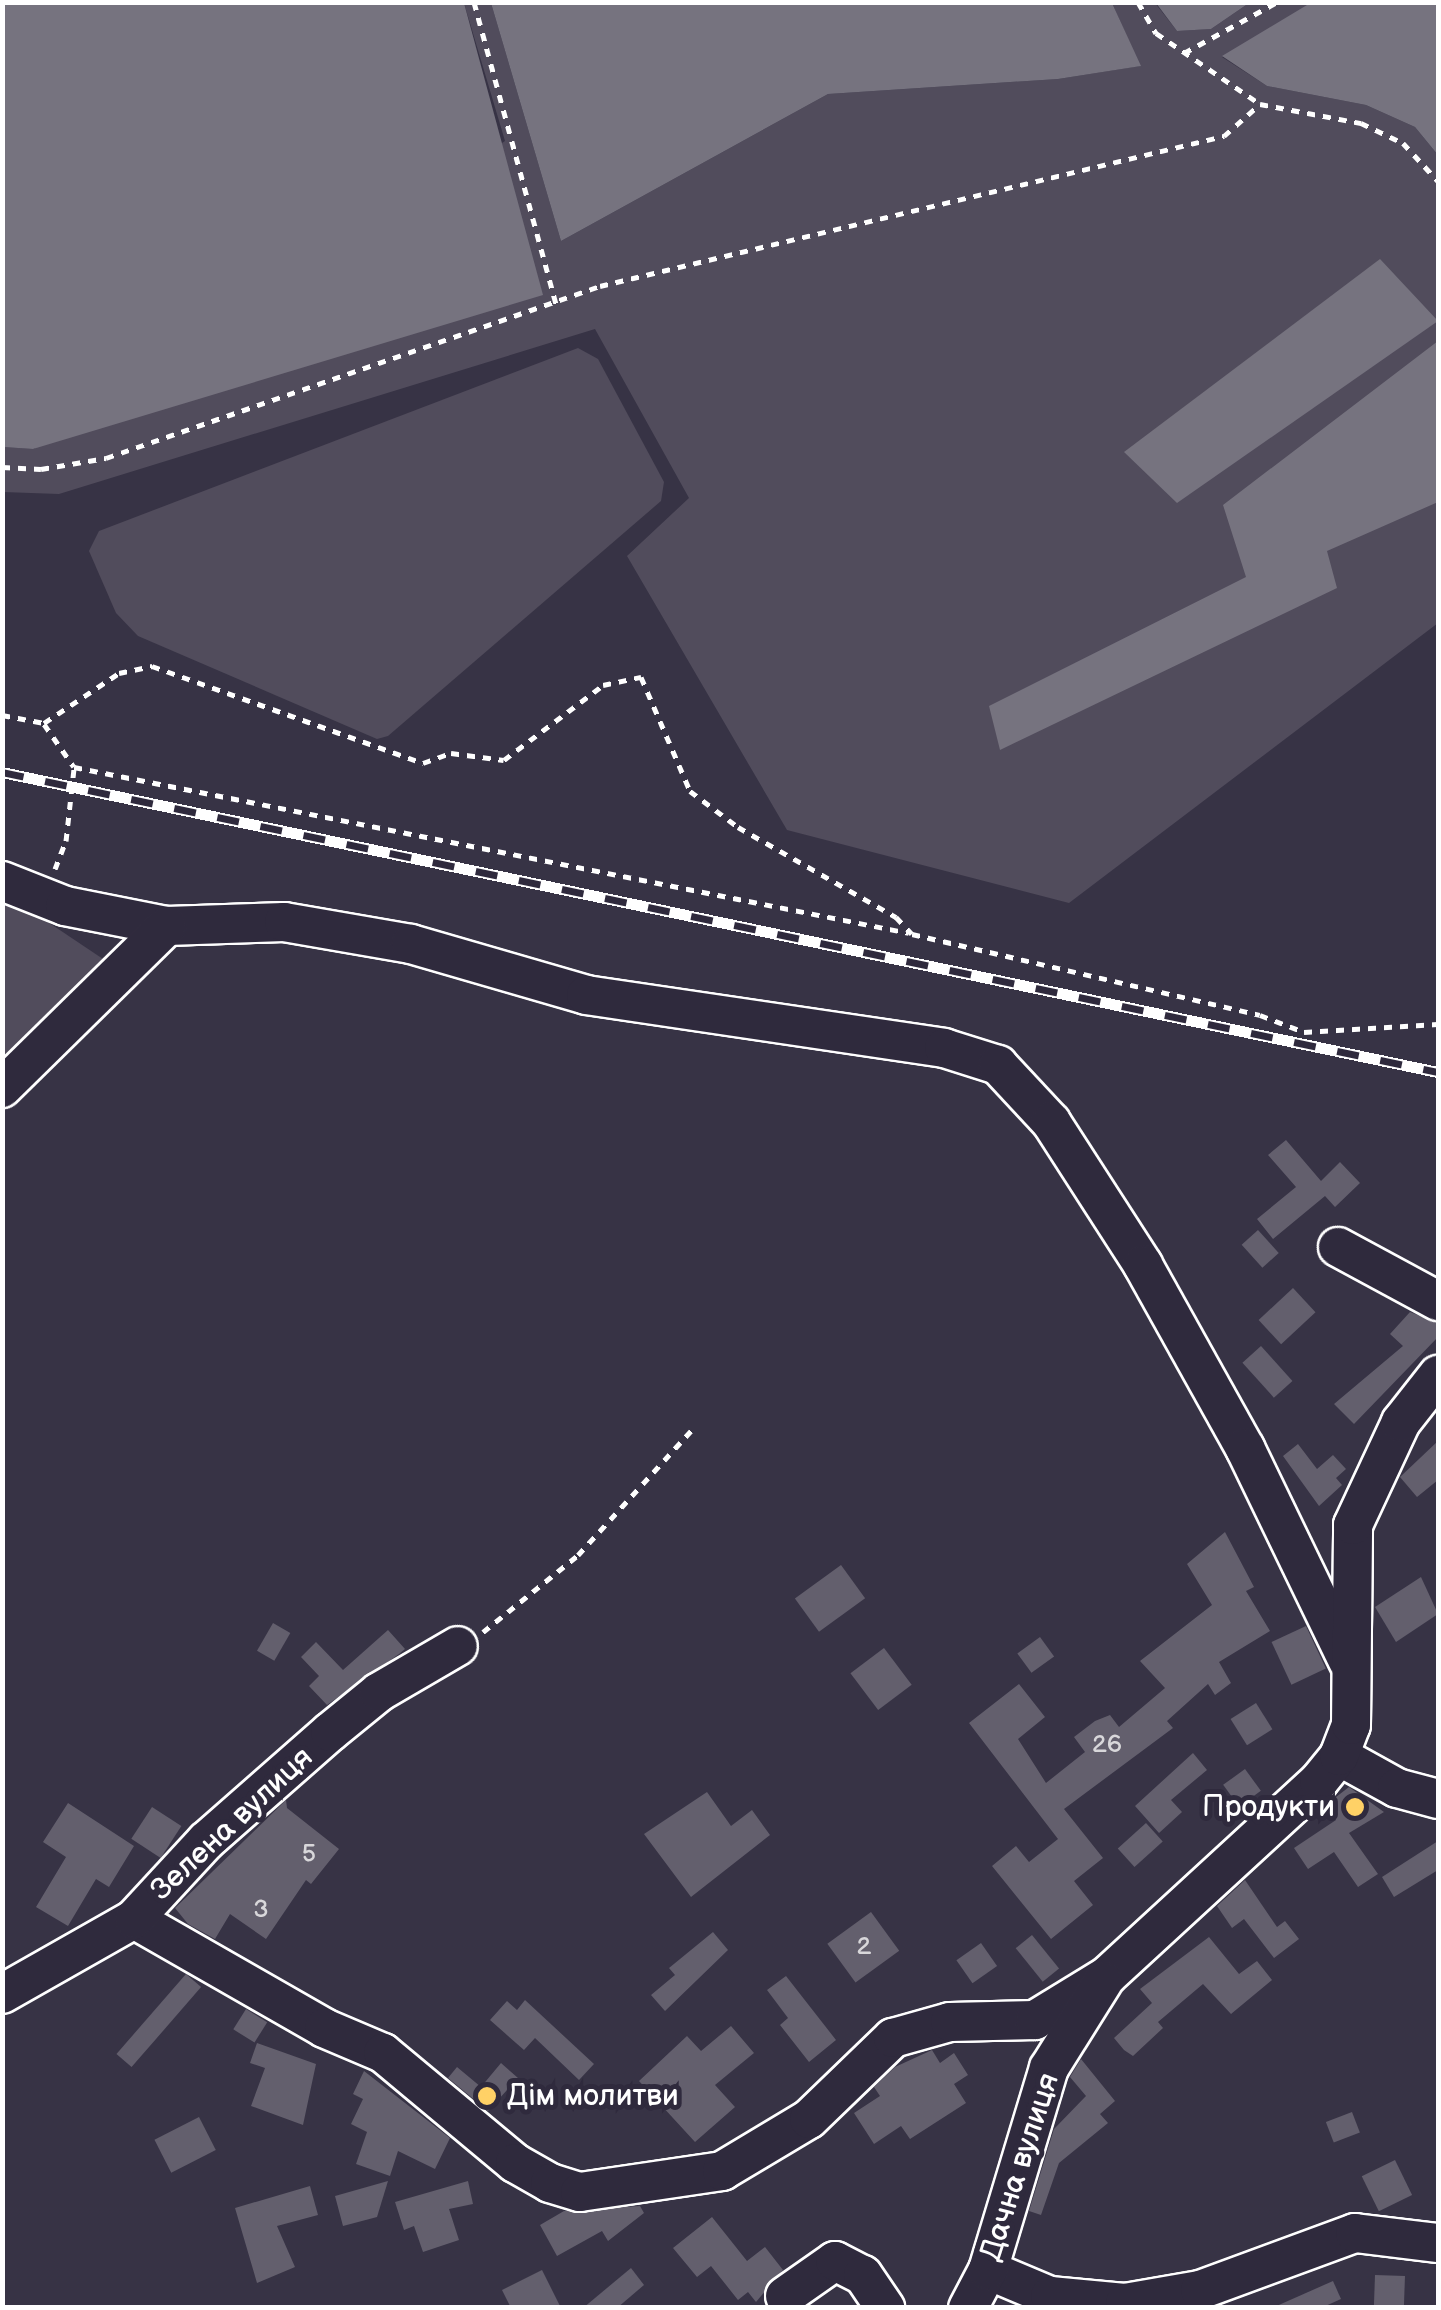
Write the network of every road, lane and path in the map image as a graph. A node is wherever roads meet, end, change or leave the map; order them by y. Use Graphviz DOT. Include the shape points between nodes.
graph roads {
  1 [pos="474,2"];
  2 [pos="1138,2"];
  3 [pos="1276,2"];
  4 [pos="1184,54"];
  5 [pos="1260,104"];
  6 [pos="1438,181"];
  7 [pos="556,304"];
  8 [pos="2,466"];
  9 [pos="2,715"];
  10 [pos="44,723"];
  11 [pos="74,767"];
  12 [pos="2,881"];
  13 [pos="42,899"];
  14 [pos="167,926"];
  15 [pos="912,934"];
  16 [pos="1438,1024"];
  17 [pos="2,1088"];
  18 [pos="1338,1247"];
  19 [pos="1438,1301"];
  20 [pos="1438,1375"];
  21 [pos="690,1431"];
  22 [pos="458,1646"];
  23 [pos="1352,1668"];
  24 [pos="1339,1756"];
  25 [pos="1438,1799"];
  26 [pos="134,1918"];
  27 [pos="1106,1976"];
  28 [pos="2,1994"];
  29 [pos="1438,2243"];
  30 [pos="988,2270"];
  31 [pos="785,2296"];
  32 [pos="885,2308"];
  33 [pos="968,2308"];
  1 -- 7 [label="path"];
  2 -- 4 [label="path" via="1156,33"];
  3 -- 4 [label="path"];
  4 -- 5 [label="path"];
  5 -- 6 [label="path" via="1360,123 1403,142"];
  5 -- 7 [label="path" via="1224,136 618,282"];
  7 -- 8 [label="path" via="106,458 42,469"];
  9 -- 10 [label="path"];
  10 -- 11 [label="path"];
  10 -- 15 [label="path" via="119,673 152,666 423,762 451,753 504,760 603,685 641,677 690,791 738,827 896,917"];
  11 -- 13 [label="path" via="66,842"];
  11 -- 15 [label="path"];
  12 -- 13 [label="street"];
  13 -- 14 [label="street"];
  14 -- 17 [label="street"];
  14 -- 23 [label="street" via="284,922 320,928 411,944 586,995 944,1048 998,1065 1051,1122 1143,1265 1245,1448"];
  15 -- 16 [label="path" via="1260,1015 1304,1032"];
  18 -- 19 [label="street"];
  20 -- 23 [label="street" via="1401,1422 1353,1524"];
  21 -- 22 [label="path" via="578,1555"];
  22 -- 26 [label="street, Зелена вулиця" via="378,1692 330,1732 206,1841"];
  23 -- 24 [label="street" via="1351,1725"];
  24 -- 25 [label="street" via="1397,1788"];
  24 -- 27 [label="street"];
  26 -- 27 [label="street" via="309,2020 383,2053 515,2163 580,2192 722,2172 810,2119 893,2038 950,2022 1036,2020"];
  26 -- 28 [label="street, Зелена вулиця"];
  27 -- 30 [label="street, Дачна вулиця" via="1049,2068"];
  29 -- 30 [label="street" via="1354,2234 1200,2290 1125,2303 1050,2296"];
  30 -- 33 [label="street, Дачна вулиця"];
  31 -- 32 [label="street" via="835,2261 863,2275"];
}
